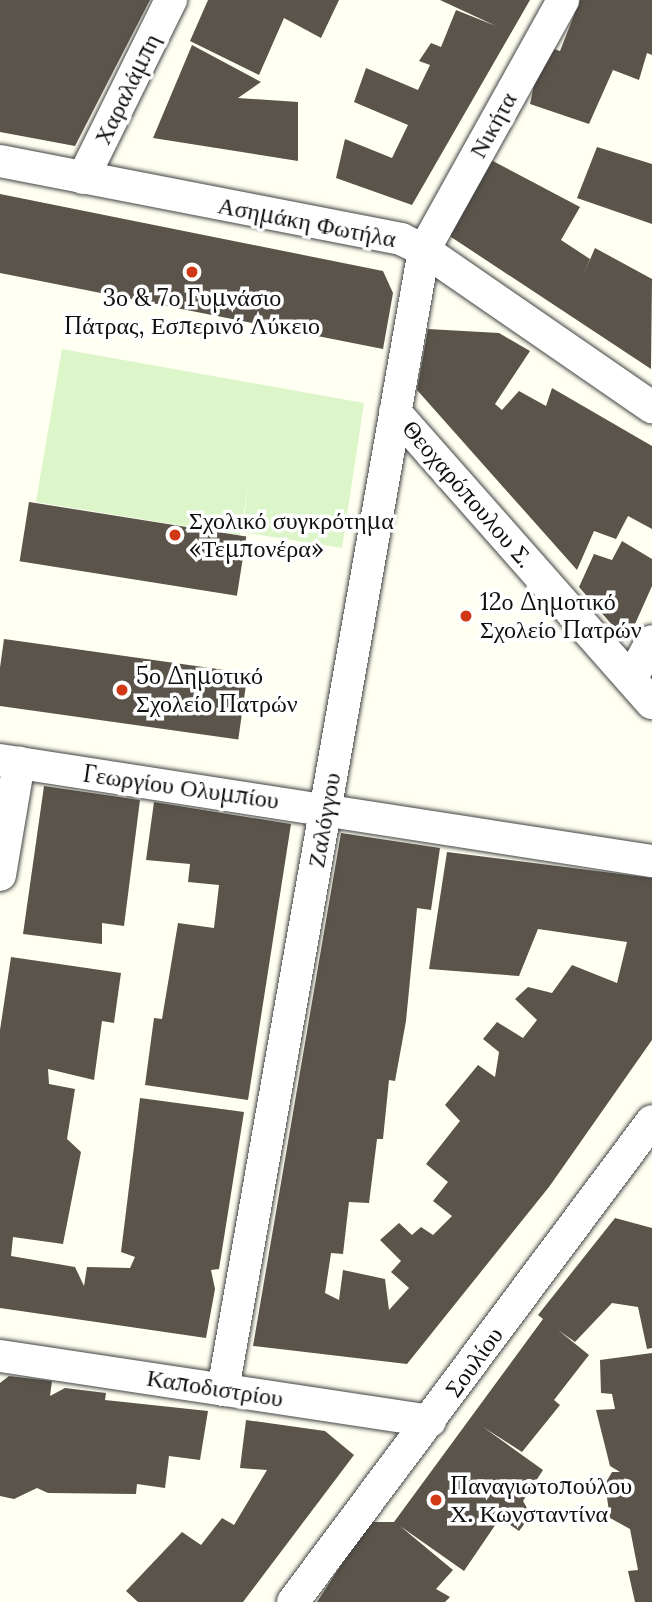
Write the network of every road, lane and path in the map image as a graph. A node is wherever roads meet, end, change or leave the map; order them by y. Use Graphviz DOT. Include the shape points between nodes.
graph roads {
  1 [pos="172,0"];
  2 [pos="563,0"];
  3 [pos="0,161"];
  4 [pos="83,178"];
  5 [pos="424,250"];
  6 [pos="652,407"];
  7 [pos="396,412"];
  8 [pos="652,641"];
  9 [pos="631,679"];
  10 [pos="652,703"];
  11 [pos="9,761"];
  12 [pos="327,808"];
  13 [pos="652,861"];
  14 [pos="0,875"];
  15 [pos="652,1121"];
  16 [pos="0,1356"];
  17 [pos="223,1390"];
  18 [pos="430,1421"];
  19 [pos="293,1602"];
  1 -- 4 [label="street, Χαραλάμπη"];
  2 -- 5 [label="street, Νικήτα"];
  3 -- 4 [label="street, Ασημάκη Φωτήλα"];
  4 -- 5 [label="street, Ασημάκη Φωτήλα" via="401,239"];
  5 -- 6 [label="street, Ασημάκη Φωτήλα"];
  5 -- 7 [label="street, Ζαλόγγου"];
  7 -- 9 [label="street, Θεοχαρόπουλου Σ."];
  7 -- 12 [label="street, Ζαλόγγου"];
  8 -- 9 [label="street"];
  9 -- 10 [label="street, Θεοχαρόπουλου Σ."];
  11 -- 12 [label="street, Γεωργίου Ολυμπίου"];
  11 -- 14 [label="street"];
  12 -- 13 [label="street, Γεωργίου Ολυμπίου"];
  12 -- 17 [label="street, Ζαλόγγου"];
  15 -- 18 [label="street, Σουλίου"];
  16 -- 17 [label="street, Καποδιστρίου"];
  17 -- 18 [label="street, Καποδιστρίου"];
  18 -- 19 [label="street, Σουλίου"];
}
